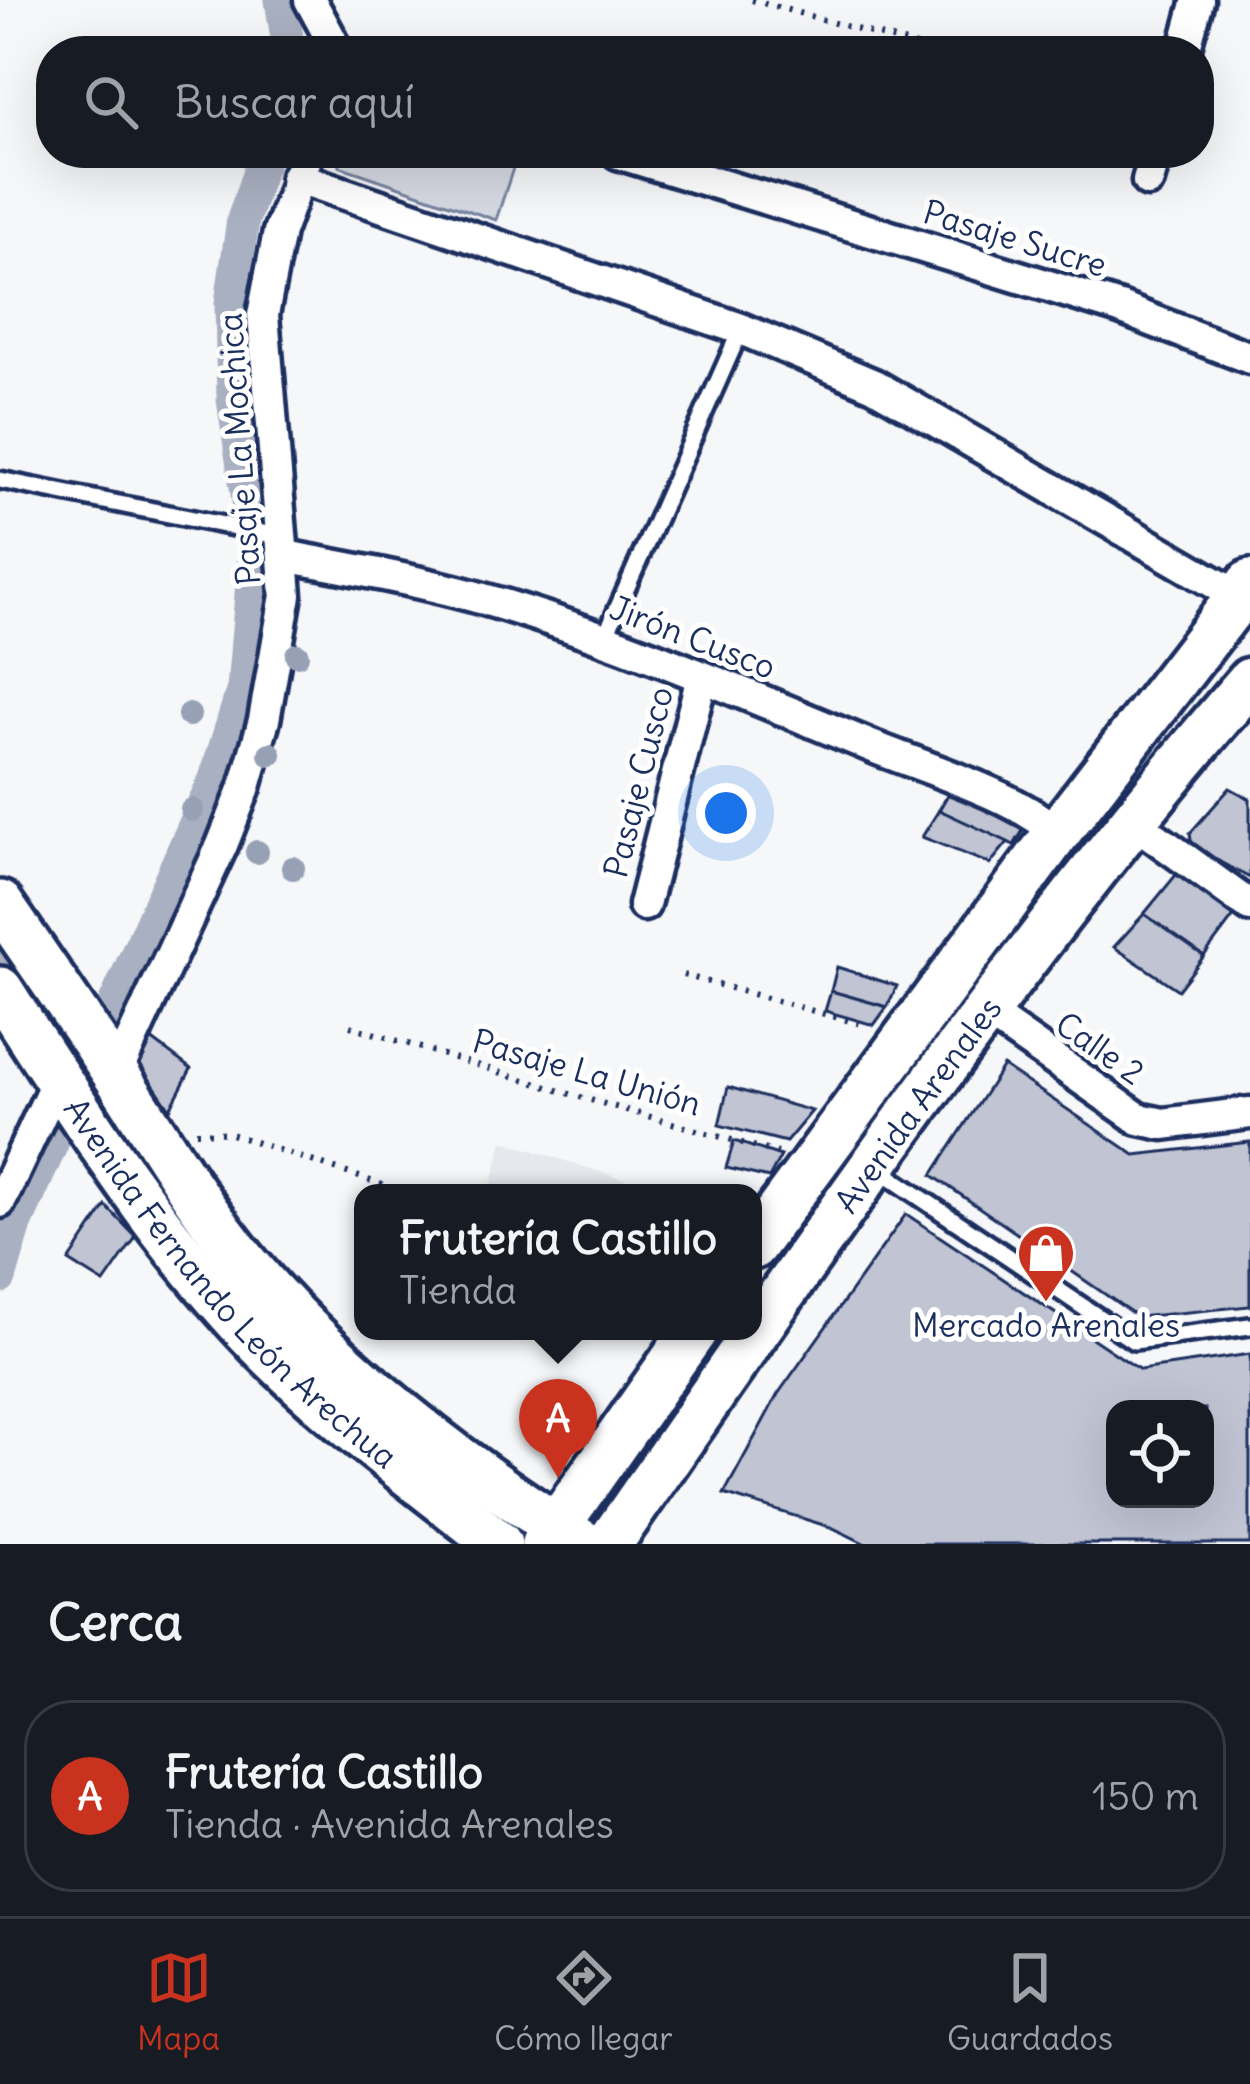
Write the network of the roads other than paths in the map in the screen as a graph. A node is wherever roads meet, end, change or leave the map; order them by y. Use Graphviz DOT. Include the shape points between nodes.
graph roads {
  1 [pos="310,0"];
  2 [pos="1198,0"];
  3 [pos="329,36"];
  4 [pos="1188,36"];
  5 [pos="301,168"];
  6 [pos="310,168"];
  7 [pos="667,168"];
  8 [pos="741,329"];
  9 [pos="1250,358"];
  10 [pos="0,480"];
  11 [pos="284,546"];
  12 [pos="1244,590"];
  13 [pos="603,640"];
  14 [pos="702,677"];
  15 [pos="1250,681"];
  16 [pos="1131,820"];
  17 [pos="1057,833"];
  18 [pos="0,904"];
  19 [pos="644,905"];
  20 [pos="1250,906"];
  21 [pos="0,990"];
  22 [pos="986,1012"];
  23 [pos="116,1074"];
  24 [pos="58,1078"];
  25 [pos="1250,1113"];
  26 [pos="872,1165"];
  27 [pos="0,1202"];
  28 [pos="762,1233"];
  29 [pos="762,1324"];
  30 [pos="1250,1326"];
  31 [pos="688,1340"];
  32 [pos="751,1340"];
  33 [pos="562,1539"];
  34 [pos="499,1544"];
  35 [pos="609,1544"];
  1 -- 3 [label="street"];
  2 -- 4 [label="street"];
  5 -- 11 [label="street, Pasaje La Mochica" via="263,315"];
  6 -- 8 [label="street"];
  7 -- 9 [label="street, Pasaje Sucre" via="1120,308"];
  8 -- 12 [label="street" via="874,386"];
  8 -- 13 [label="lane"];
  10 -- 11 [label="lane"];
  11 -- 13 [label="street, Jirón Cusco"];
  11 -- 23 [label="street, Pasaje La Mochica" via="286,595 245,788"];
  12 -- 17 [label="street, Avenida Arenales"];
  13 -- 14 [label="street, Jirón Cusco"];
  14 -- 17 [label="street, Jirón Cusco" via="1025,810"];
  14 -- 19 [label="street, Pasaje Cusco"];
  15 -- 16 [label="street, Avenida Arenales"];
  16 -- 20 [label="street"];
  16 -- 22 [label="street, Avenida Arenales"];
  17 -- 28 [label="street, Avenida Arenales"];
  18 -- 23 [label="street, Avenida Fernando León Arechua"];
  21 -- 24 [label="street, Avenida Fernando León Arechua"];
  22 -- 25 [label="street, Calle 2" via="1150,1123"];
  22 -- 26 [label="street, Avenida Arenales"];
  23 -- 33 [label="street, Avenida Fernando León Arechua" via="250,1268 398,1410"];
  24 -- 27 [label="street"];
  24 -- 34 [label="street, Avenida Fernando León Arechua" via="256,1340"];
  26 -- 29 [label="street, Avenida Arenales"];
  26 -- 30 [label="lane" via="1134,1341"];
  31 -- 33 [label="street"];
  32 -- 35 [label="street, Avenida Arenales"];
}
